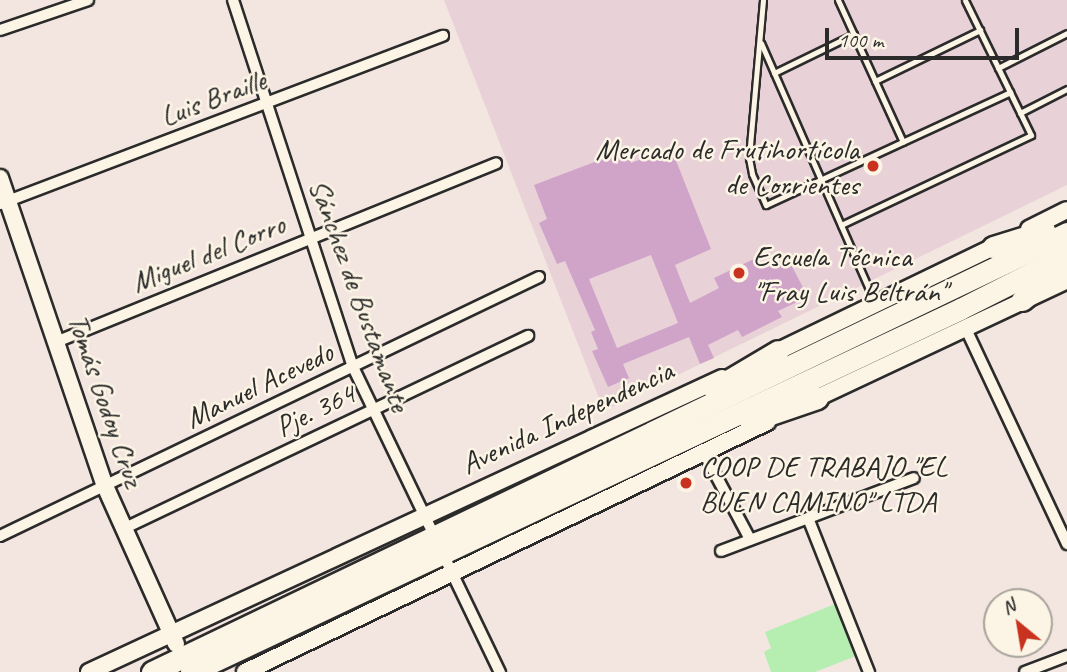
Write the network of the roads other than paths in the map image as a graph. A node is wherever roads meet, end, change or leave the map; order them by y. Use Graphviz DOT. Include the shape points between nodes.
graph roads {
  1 [pos="88,0"];
  2 [pos="233,0"];
  3 [pos="763,0"];
  4 [pos="838,0"];
  5 [pos="965,0"];
  6 [pos="0,30"];
  7 [pos="980,30"];
  8 [pos="1067,33"];
  9 [pos="854,34"];
  10 [pos="443,36"];
  11 [pos="760,40"];
  12 [pos="998,68"];
  13 [pos="774,73"];
  14 [pos="875,81"];
  15 [pos="1067,89"];
  16 [pos="1010,92"];
  17 [pos="269,103"];
  18 [pos="1020,113"];
  19 [pos="904,142"];
  20 [pos="496,163"];
  21 [pos="0,178"];
  22 [pos="821,179"];
  23 [pos="4,203"];
  24 [pos="1067,210"];
  25 [pos="1067,223"];
  26 [pos="841,225"];
  27 [pos="1067,233"];
  28 [pos="310,237"];
  29 [pos="993,247"];
  30 [pos="1067,255"];
  31 [pos="1067,265"];
  32 [pos="539,277"];
  33 [pos="1067,280"];
  34 [pos="1022,300"];
  35 [pos="875,303"];
  36 [pos="965,327"];
  37 [pos="528,336"];
  38 [pos="56,342"];
  39 [pos="779,351"];
  40 [pos="353,367"];
  41 [pos="817,398"];
  42 [pos="372,410"];
  43 [pos="704,453"];
  44 [pos="596,470"];
  45 [pos="914,478"];
  46 [pos="105,486"];
  47 [pos="425,515"];
  48 [pos="808,518"];
  49 [pos="123,529"];
  50 [pos="0,536"];
  51 [pos="750,539"];
  52 [pos="1067,544"];
  53 [pos="721,551"];
  54 [pos="445,553"];
  55 [pos="172,636"];
  56 [pos="1067,656"];
  57 [pos="188,667"];
  58 [pos="89,672"];
  59 [pos="152,672"];
  60 [pos="244,672"];
  61 [pos="500,672"];
  62 [pos="869,672"];
  63 [pos="1025,672"];
  1 -- 6 [label="street"];
  2 -- 17 [label="street, Sánchez de Bustamante"];
  3 -- 11 [label="lane"];
  4 -- 9 [label="lane"];
  5 -- 7 [label="lane"];
  7 -- 12 [label="lane"];
  7 -- 14 [label="lane"];
  8 -- 12 [label="lane"];
  9 -- 13 [label="lane"];
  9 -- 14 [label="lane"];
  10 -- 17 [label="street, Luis Braille"];
  11 -- 13 [label="lane"];
  11 -- 22 [label="lane" via="749,158 766,205"];
  12 -- 16 [label="lane"];
  13 -- 22 [label="lane"];
  14 -- 19 [label="lane"];
  15 -- 18 [label="lane"];
  16 -- 18 [label="lane"];
  16 -- 19 [label="lane"];
  17 -- 23 [label="street, Luis Braille"];
  17 -- 28 [label="street, Sánchez de Bustamante"];
  18 -- 26 [label="lane" via="1031,135"];
  19 -- 22 [label="lane"];
  20 -- 28 [label="street, Miguel del Corro"];
  21 -- 23 [label="main road, Tomás Godoy Cruz"];
  22 -- 26 [label="lane"];
  23 -- 38 [label="main road, Tomás Godoy Cruz"];
  24 -- 29 [label="main road, Avenida Independencia"];
  25 -- 29 [label="highway"];
  26 -- 35 [label="lane"];
  27 -- 44 [label="highway, Avenida Independencia"];
  28 -- 38 [label="street, Miguel del Corro"];
  28 -- 40 [label="street, Sánchez de Bustamante"];
  29 -- 35 [label="main road, Avenida Independencia"];
  30 -- 44 [label="highway, Avenida Independencia" via="948,315"];
  31 -- 34 [label="highway"];
  32 -- 40 [label="street, Manuel Acevedo"];
  33 -- 34 [label="main road, Avenida Independencia"];
  34 -- 36 [label="main road, Avenida Independencia"];
  35 -- 39 [label="main road, Avenida Independencia"];
  36 -- 41 [label="main road, Avenida Independencia"];
  36 -- 52 [label="street"];
  37 -- 42 [label="street, Pje. 364"];
  38 -- 46 [label="main road, Tomás Godoy Cruz"];
  39 -- 44 [label="highway"];
  39 -- 47 [label="main road, Avenida Independencia"];
  40 -- 42 [label="street, Sánchez de Bustamante"];
  40 -- 46 [label="street, Manuel Acevedo"];
  41 -- 43 [label="main road, Avenida Independencia"];
  41 -- 44 [label="highway" via="662,458"];
  42 -- 47 [label="street, Sánchez de Bustamante"];
  42 -- 49 [label="street, Pje. 364"];
  43 -- 51 [label="street"];
  43 -- 54 [label="main road, Avenida Independencia"];
  44 -- 54 [label="highway, Avenida Independencia"];
  45 -- 48 [label="street"];
  46 -- 49 [label="main road, Tomás Godoy Cruz"];
  46 -- 50 [label="street, Manuel Acevedo"];
  47 -- 54 [label="street, Sánchez de Bustamante"];
  47 -- 55 [label="main road, Avenida Independencia"];
  48 -- 51 [label="street"];
  48 -- 62 [label="street"];
  49 -- 55 [label="main road, Tomás Godoy Cruz"];
  51 -- 53 [label="street"];
  54 -- 57 [label="highway, Avenida Independencia"];
  54 -- 60 [label="main road, Avenida Independencia"];
  54 -- 61 [label="street, Sánchez de Bustamante"];
  55 -- 57 [label="main road, Tomás Godoy Cruz"];
  55 -- 58 [label="main road, Avenida Independencia"];
  56 -- 63 [label="street"];
  57 -- 59 [label="highway, Avenida Independencia"];
}
